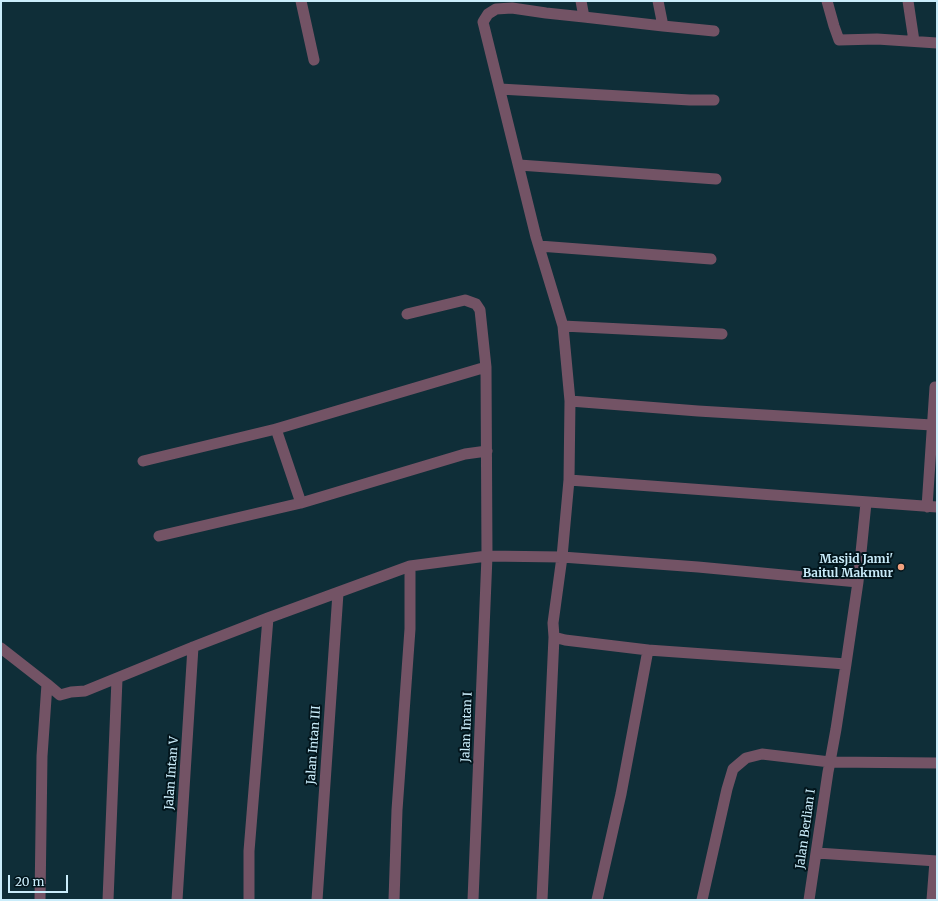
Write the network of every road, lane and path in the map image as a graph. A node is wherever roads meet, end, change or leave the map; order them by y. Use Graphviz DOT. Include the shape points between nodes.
graph roads {
  1 [pos="301,1"];
  2 [pos="581,1"];
  3 [pos="658,1"];
  4 [pos="827,1"];
  5 [pos="908,1"];
  6 [pos="584,17"];
  7 [pos="663,26"];
  8 [pos="714,31"];
  9 [pos="914,41"];
  10 [pos="937,42"];
  11 [pos="314,60"];
  12 [pos="500,89"];
  13 [pos="714,100"];
  14 [pos="519,165"];
  15 [pos="716,179"];
  16 [pos="539,246"];
  17 [pos="711,259"];
  18 [pos="406,314"];
  19 [pos="563,326"];
  20 [pos="722,334"];
  21 [pos="486,367"];
  22 [pos="935,387"];
  23 [pos="570,401"];
  24 [pos="932,425"];
  25 [pos="276,429"];
  26 [pos="487,451"];
  27 [pos="143,461"];
  28 [pos="569,480"];
  29 [pos="301,503"];
  30 [pos="866,503"];
  31 [pos="932,507"];
  32 [pos="159,536"];
  33 [pos="487,556"];
  34 [pos="562,557"];
  35 [pos="410,566"];
  36 [pos="858,582"];
  37 [pos="338,593"];
  38 [pos="268,618"];
  39 [pos="554,637"];
  40 [pos="193,647"];
  41 [pos="1,648"];
  42 [pos="648,650"];
  43 [pos="846,664"];
  44 [pos="117,679"];
  45 [pos="47,684"];
  46 [pos="830,762"];
  47 [pos="937,763"];
  48 [pos="816,853"];
  49 [pos="936,861"];
  50 [pos="40,900"];
  51 [pos="108,900"];
  52 [pos="177,900"];
  53 [pos="249,900"];
  54 [pos="317,900"];
  55 [pos="394,900"];
  56 [pos="473,900"];
  57 [pos="542,900"];
  58 [pos="597,900"];
  59 [pos="702,900"];
  60 [pos="809,900"];
  61 [pos="932,900"];
  1 -- 11 [label="street"];
  2 -- 6 [label="street"];
  3 -- 7 [label="street"];
  4 -- 9 [label="street" via="839,40"];
  5 -- 9 [label="street"];
  6 -- 7 [label="street"];
  6 -- 12 [label="street" via="512,8 496,9 488,14 483,22"];
  7 -- 8 [label="street"];
  9 -- 10 [label="street"];
  12 -- 13 [label="street"];
  12 -- 14 [label="street"];
  14 -- 15 [label="street"];
  14 -- 16 [label="street"];
  16 -- 17 [label="street"];
  16 -- 19 [label="street"];
  18 -- 21 [label="street, Jalan Intan I" via="465,300 476,304 480,310"];
  19 -- 20 [label="street"];
  19 -- 23 [label="street"];
  21 -- 25 [label="street"];
  21 -- 26 [label="street, Jalan Intan I"];
  22 -- 24 [label="street"];
  23 -- 24 [label="street"];
  23 -- 28 [label="street"];
  24 -- 31 [label="street"];
  25 -- 27 [label="street"];
  25 -- 29 [label="street"];
  26 -- 29 [label="street" via="465,454"];
  26 -- 33 [label="street, Jalan Intan I"];
  28 -- 30 [label="street"];
  28 -- 34 [label="street"];
  29 -- 32 [label="street"];
  30 -- 31 [label="street"];
  30 -- 36 [label="street, Jalan Berlian I"];
  33 -- 34 [label="street"];
  33 -- 35 [label="street"];
  33 -- 56 [label="street, Jalan Intan I"];
  34 -- 36 [label="street"];
  34 -- 39 [label="street" via="553,624"];
  35 -- 37 [label="street"];
  35 -- 55 [label="street" via="410,629 397,810"];
  36 -- 43 [label="street, Jalan Berlian I"];
  37 -- 38 [label="street"];
  37 -- 54 [label="street, Jalan Intan III"];
  38 -- 40 [label="street"];
  38 -- 53 [label="street" via="249,850"];
  39 -- 42 [label="street"];
  39 -- 57 [label="street"];
  40 -- 44 [label="street"];
  40 -- 52 [label="street, Jalan Intan V"];
  41 -- 45 [label="street"];
  42 -- 43 [label="street"];
  42 -- 58 [label="street"];
  43 -- 46 [label="street, Jalan Berlian I"];
  44 -- 45 [label="street" via="85,691 60,695"];
  44 -- 51 [label="street"];
  45 -- 50 [label="street" via="42,756"];
  46 -- 47 [label="street"];
  46 -- 48 [label="street, Jalan Berlian I"];
  46 -- 59 [label="street" via="762,754 746,758 733,769"];
  48 -- 49 [label="street"];
  48 -- 60 [label="street, Jalan Berlian I"];
  49 -- 61 [label="street"];
}
